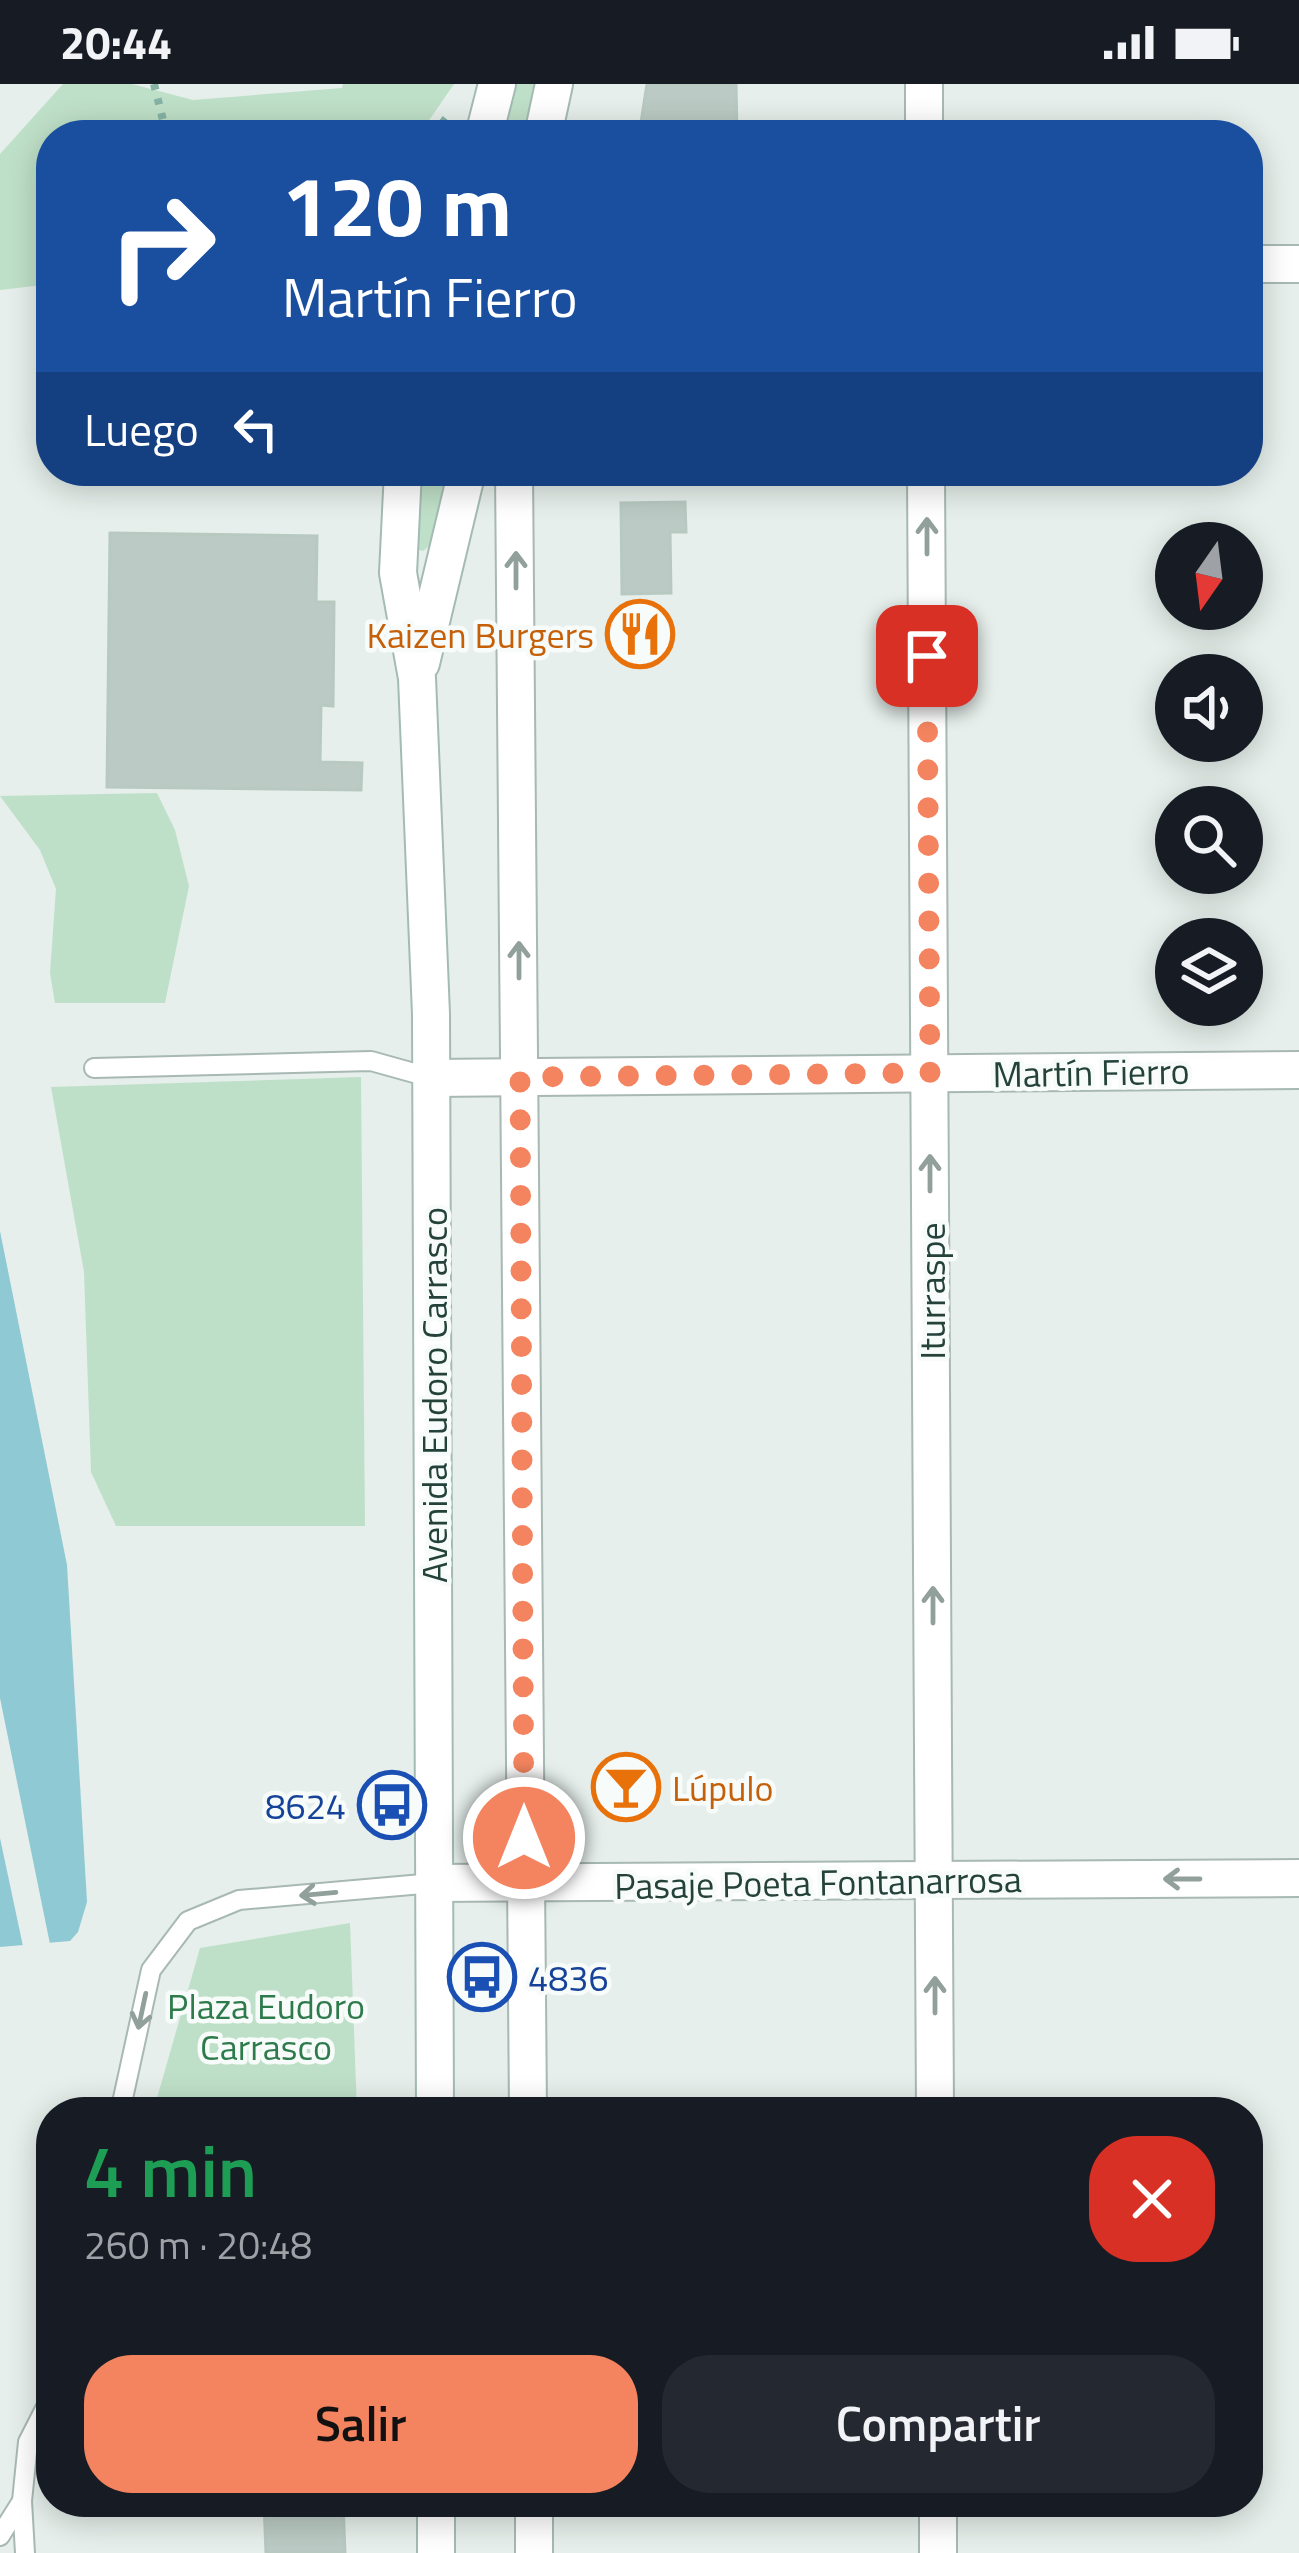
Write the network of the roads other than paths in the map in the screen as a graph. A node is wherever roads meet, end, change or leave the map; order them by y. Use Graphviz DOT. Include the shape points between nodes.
graph roads {
  1 [pos="497,84"];
  2 [pos="554,84"];
  3 [pos="924,84"];
  4 [pos="488,120"];
  5 [pos="547,120"];
  6 [pos="925,120"];
  7 [pos="1263,264"];
  8 [pos="1299,264"];
  9 [pos="402,486"];
  10 [pos="463,486"];
  11 [pos="514,486"];
  12 [pos="926,486"];
  13 [pos="417,678"];
  14 [pos="94,1068"];
  15 [pos="1299,1070"];
  16 [pos="930,1073"];
  17 [pos="520,1077"];
  18 [pos="432,1078"];
  19 [pos="1299,1878"];
  20 [pos="934,1880"];
  21 [pos="434,1883"];
  22 [pos="525,1885"];
  23 [pos="123,2097"];
  24 [pos="435,2097"];
  25 [pos="528,2097"];
  26 [pos="935,2097"];
  27 [pos="36,2426"];
  28 [pos="22,2501"];
  29 [pos="436,2517"];
  30 [pos="534,2517"];
  31 [pos="938,2517"];
  32 [pos="0,2536"];
  33 [pos="25,2553"];
  34 [pos="436,2553"];
  35 [pos="534,2553"];
  36 [pos="938,2553"];
  1 -- 4 [label="street"];
  2 -- 5 [label="street"];
  3 -- 6 [label="street"];
  7 -- 8 [label="street"];
  9 -- 13 [label="street, Avenida Eudoro Carrasco" via="398,573"];
  10 -- 13 [label="street, Avenida Eudoro Carrasco"];
  17 -- 11 [label="street, one-way"];
  16 -- 12 [label="street, Iturraspe, one-way"];
  13 -- 18 [label="street, Avenida Eudoro Carrasco"];
  14 -- 18 [label="lane, Martín Fierro" via="371,1061"];
  15 -- 16 [label="street, Martín Fierro"];
  16 -- 17 [label="street, Martín Fierro"];
  20 -- 16 [label="street, Iturraspe, one-way"];
  17 -- 18 [label="street, Martín Fierro"];
  17 -- 22 [label="street"];
  18 -- 21 [label="street, Avenida Eudoro Carrasco"];
  19 -- 20 [label="street, Pasaje Poeta Fontanarrosa, one-way"];
  20 -- 22 [label="street, Pasaje Poeta Fontanarrosa"];
  26 -- 20 [label="street, Iturraspe, one-way"];
  21 -- 22 [label="street, Pasaje Poeta Fontanarrosa"];
  21 -- 23 [label="lane, Pasaje Poeta Fontanarrosa, one-way" via="239,1900 188,1921 151,1970"];
  21 -- 24 [label="street, Avenida Eudoro Carrasco"];
  22 -- 25 [label="street"];
  27 -- 28 [label="lane"];
  28 -- 32 [label="lane"];
  28 -- 33 [label="lane"];
  29 -- 34 [label="street"];
  30 -- 35 [label="street"];
  31 -- 36 [label="street"];
}
